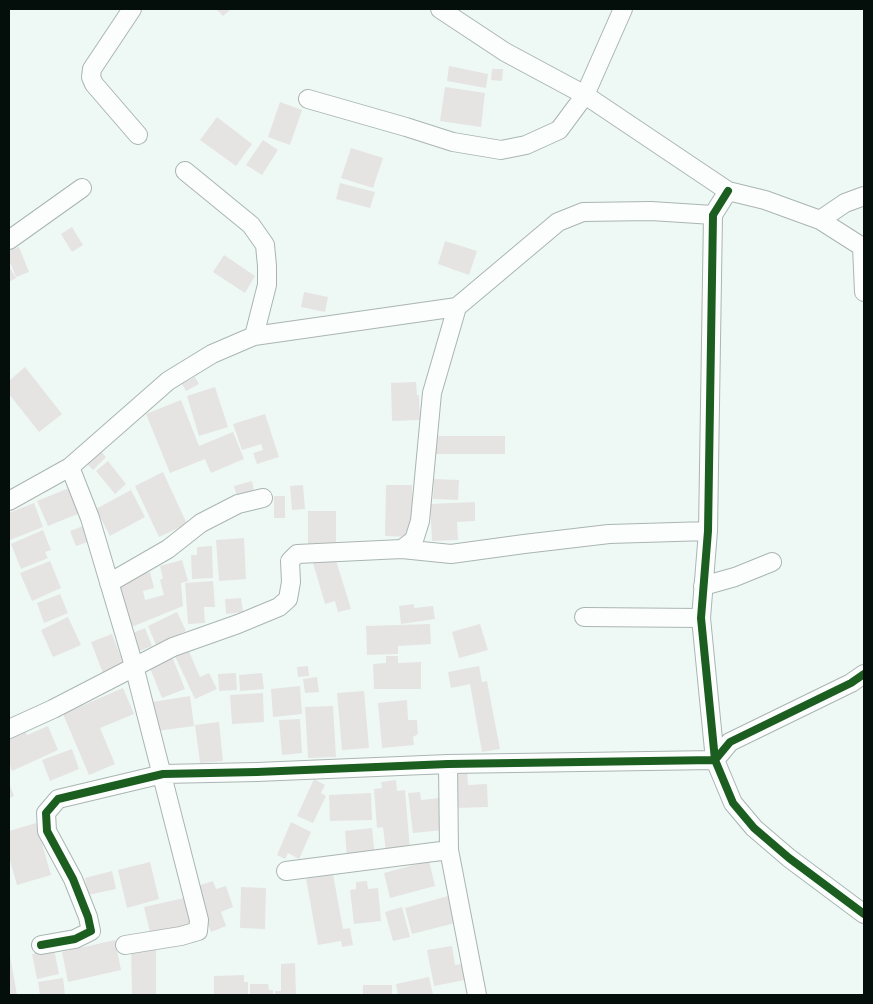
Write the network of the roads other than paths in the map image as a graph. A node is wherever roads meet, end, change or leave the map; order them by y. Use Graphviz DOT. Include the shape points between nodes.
graph roads {
  1 [pos="132,9"];
  2 [pos="440,9"];
  3 [pos="623,9"];
  4 [pos="585,95"];
  5 [pos="308,99"];
  6 [pos="138,135"];
  7 [pos="185,171"];
  8 [pos="82,188"];
  9 [pos="728,191"];
  10 [pos="864,196"];
  11 [pos="713,215"];
  12 [pos="820,220"];
  13 [pos="9,240"];
  14 [pos="863,247"];
  15 [pos="864,292"];
  16 [pos="457,307"];
  17 [pos="254,336"];
  18 [pos="70,467"];
  19 [pos="263,498"];
  20 [pos="9,501"];
  21 [pos="708,531"];
  22 [pos="402,549"];
  23 [pos="772,562"];
  24 [pos="109,583"];
  25 [pos="703,586"];
  26 [pos="584,617"];
  27 [pos="701,618"];
  28 [pos="134,666"];
  29 [pos="864,674"];
  30 [pos="9,729"];
  31 [pos="715,760"];
  32 [pos="448,764"];
  33 [pos="163,774"];
  34 [pos="449,850"];
  35 [pos="286,871"];
  36 [pos="864,914"];
  37 [pos="41,945"];
  38 [pos="125,945"];
  39 [pos="478,995"];
  1 -- 6 [label="street" via="92,69 91,77"];
  2 -- 4 [label="street" via="505,52"];
  3 -- 4 [label="street"];
  4 -- 5 [label="street" via="559,130 526,145 501,150 453,142"];
  4 -- 9 [label="street"];
  7 -- 17 [label="street" via="251,225 265,245 266,285"];
  8 -- 13 [label="street"];
  9 -- 11 [label="street"];
  9 -- 12 [label="street" via="765,200"];
  10 -- 12 [label="street" via="845,203"];
  11 -- 16 [label="street" via="651,211 583,212 558,222"];
  11 -- 21 [label="street"];
  12 -- 14 [label="street"];
  14 -- 15 [label="street"];
  16 -- 17 [label="street"];
  16 -- 22 [label="street" via="432,392 420,521 414,540"];
  17 -- 18 [label="street" via="212,354 168,381"];
  18 -- 20 [label="street"];
  18 -- 24 [label="street" via="90,518"];
  19 -- 24 [label="street" via="238,504 201,523 168,550"];
  21 -- 22 [label="street" via="609,534 451,554"];
  21 -- 25 [label="street"];
  22 -- 28 [label="street" via="297,554 290,561 288,599 279,607 173,647"];
  23 -- 25 [label="street"];
  24 -- 28 [label="street"];
  25 -- 27 [label="street"];
  26 -- 27 [label="street"];
  27 -- 31 [label="street"];
  28 -- 30 [label="street"];
  28 -- 33 [label="street"];
  29 -- 31 [label="street" via="730,742"];
  31 -- 32 [label="street"];
  31 -- 36 [label="street" via="733,803 754,828"];
  32 -- 33 [label="street"];
  32 -- 34 [label="street"];
  33 -- 37 [label="street" via="58,799 46,812 47,831 73,879 91,931 76,939"];
  33 -- 38 [label="street" via="200,920 198,931"];
  34 -- 35 [label="street"];
  34 -- 39 [label="street"];
}
